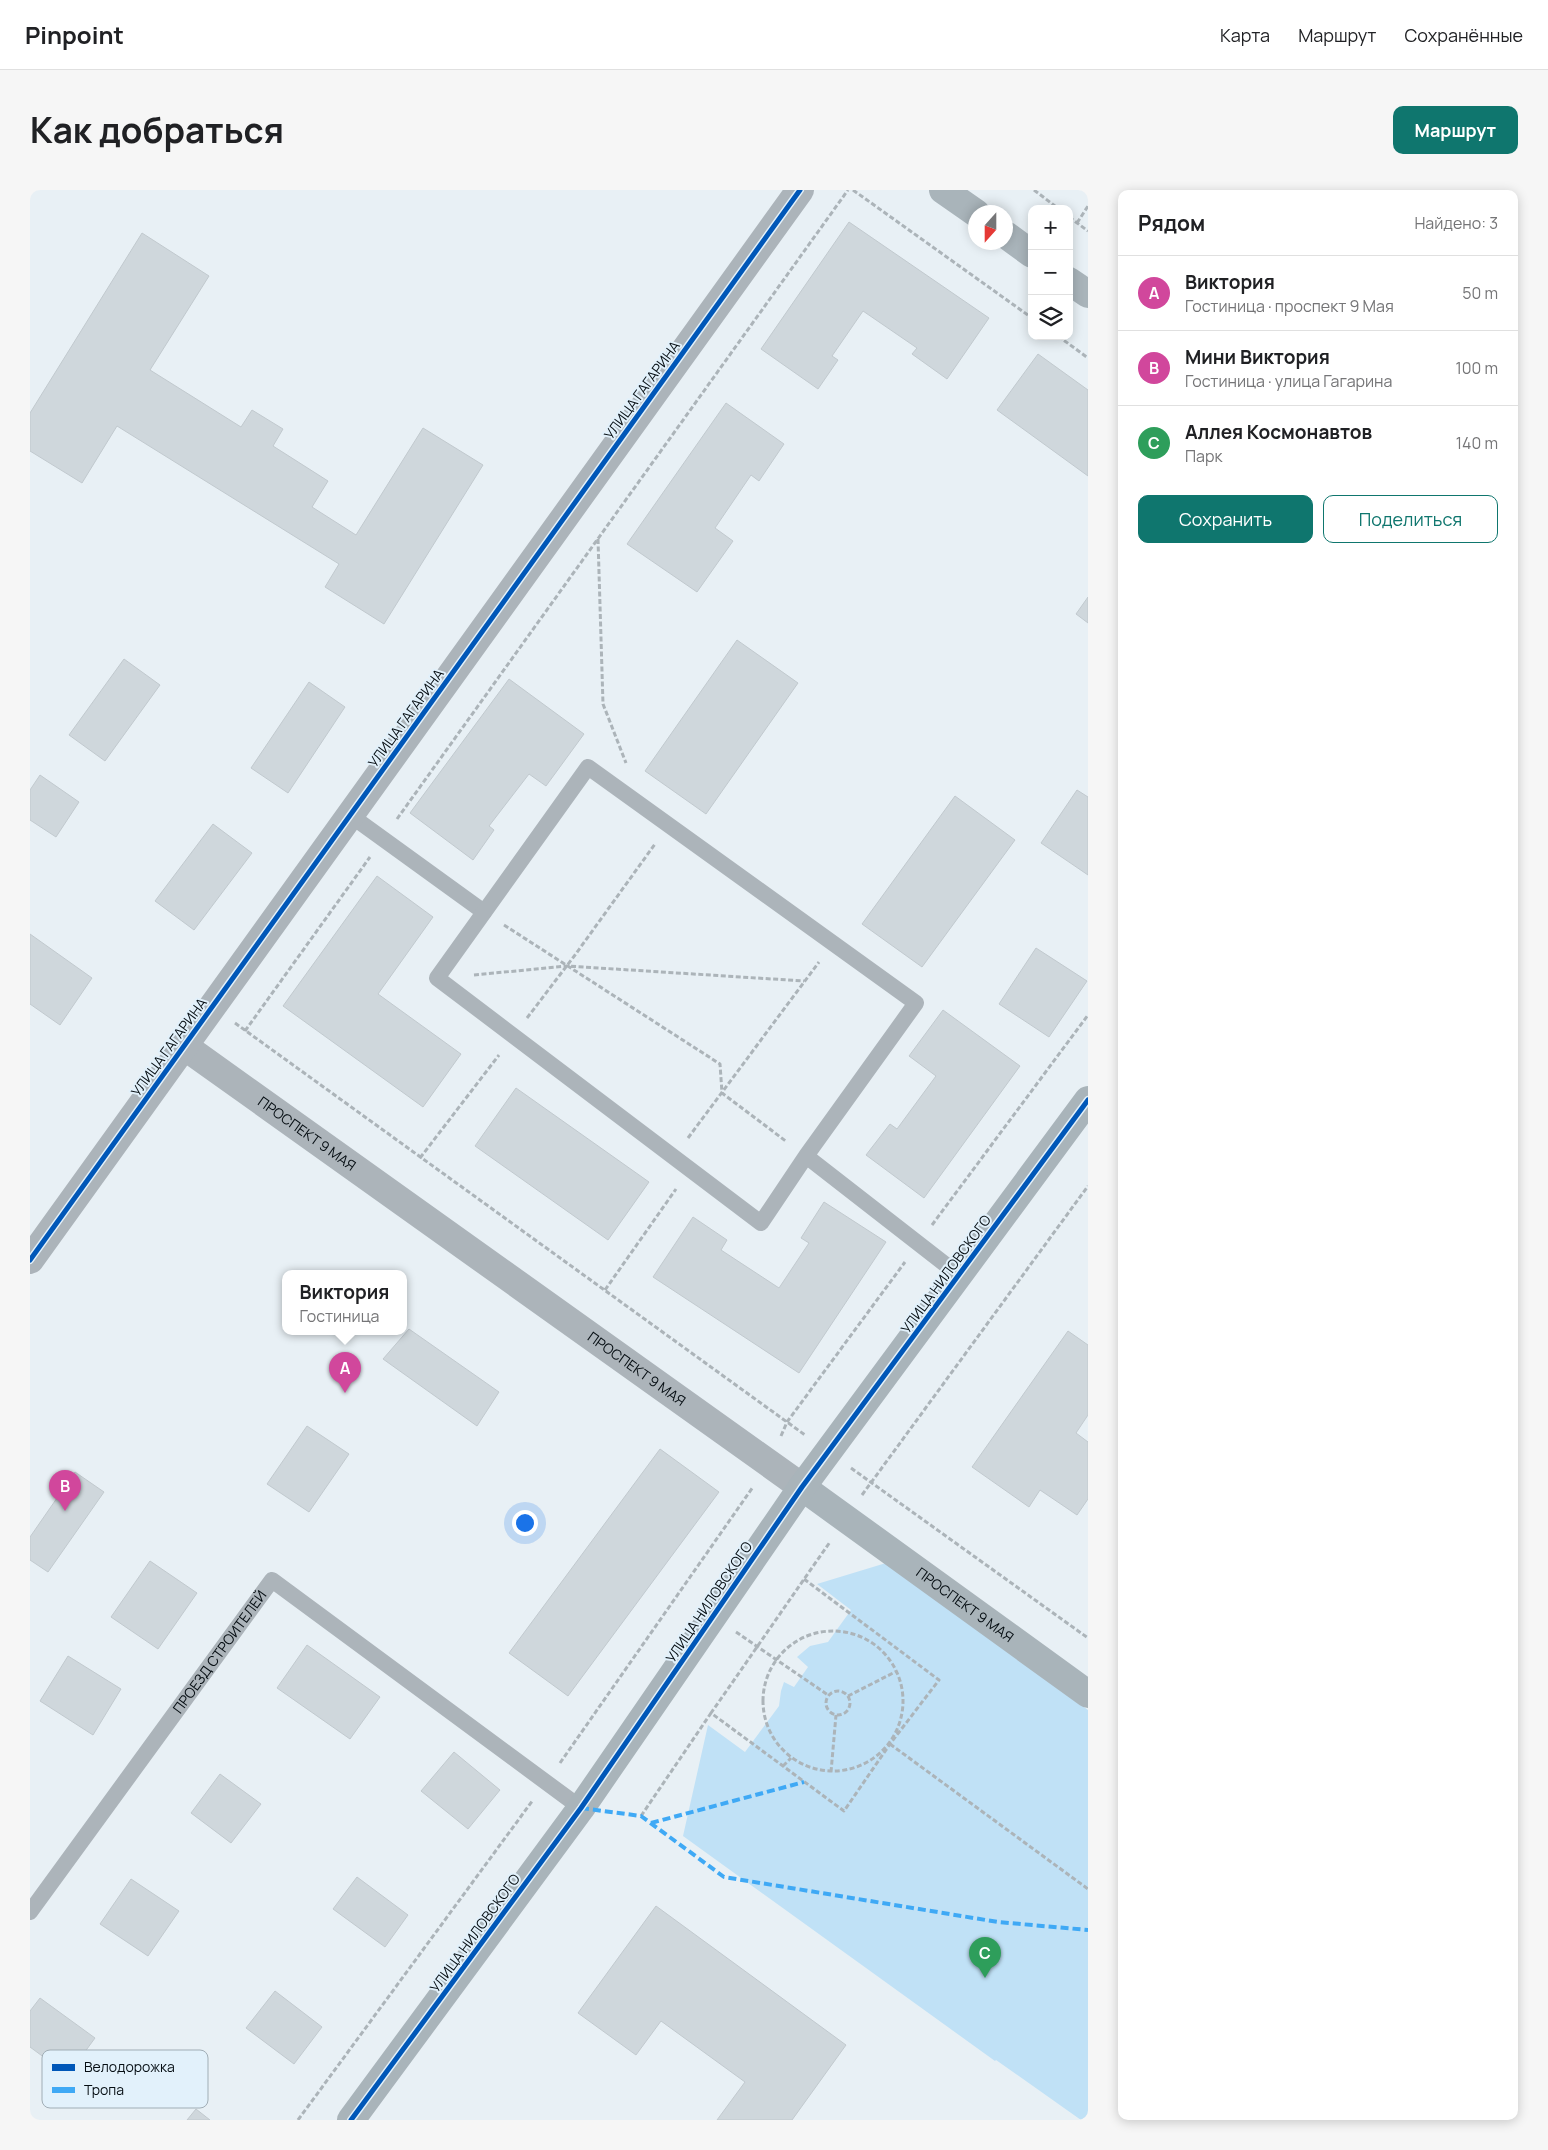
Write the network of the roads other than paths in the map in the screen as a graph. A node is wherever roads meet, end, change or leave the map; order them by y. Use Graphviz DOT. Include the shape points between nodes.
graph roads {
  1 [pos="800,190"];
  2 [pos="943,190"];
  3 [pos="968,208"];
  4 [pos="1013,240"];
  5 [pos="1028,251"];
  6 [pos="1073,284"];
  7 [pos="1088,294"];
  8 [pos="350,815"];
  9 [pos="484,912"];
  10 [pos="184,1046"];
  11 [pos="1088,1100"];
  12 [pos="806,1156"];
  13 [pos="30,1260"];
  14 [pos="959,1275"];
  15 [pos="802,1487"];
  16 [pos="1088,1694"];
  17 [pos="581,1808"];
  18 [pos="30,1912"];
  19 [pos="351,2120"];
  1 -- 8 [label="street, УЛИЦА ГАГАРИНА"];
  2 -- 3 [label="street"];
  4 -- 5 [label="street"];
  6 -- 7 [label="street"];
  8 -- 9 [label="lane"];
  8 -- 10 [label="street, УЛИЦА ГАГАРИНА"];
  9 -- 12 [label="lane" via="437,978 761,1223"];
  9 -- 12 [label="lane" via="588,767 916,1003"];
  10 -- 13 [label="street, УЛИЦА ГАГАРИНА"];
  10 -- 15 [label="street, ПРОСПЕКТ 9 МАЯ"];
  11 -- 14 [label="street, УЛИЦА НИЛОВСКОГО"];
  12 -- 14 [label="lane"];
  14 -- 15 [label="street, УЛИЦА НИЛОВСКОГО"];
  15 -- 16 [label="street, ПРОСПЕКТ 9 МАЯ"];
  15 -- 17 [label="street, УЛИЦА НИЛОВСКОГО"];
  17 -- 18 [label="lane, ПРОЕЗД СТРОИТЕЛЕЙ" via="272,1580"];
  17 -- 19 [label="street, УЛИЦА НИЛОВСКОГО"];
}
